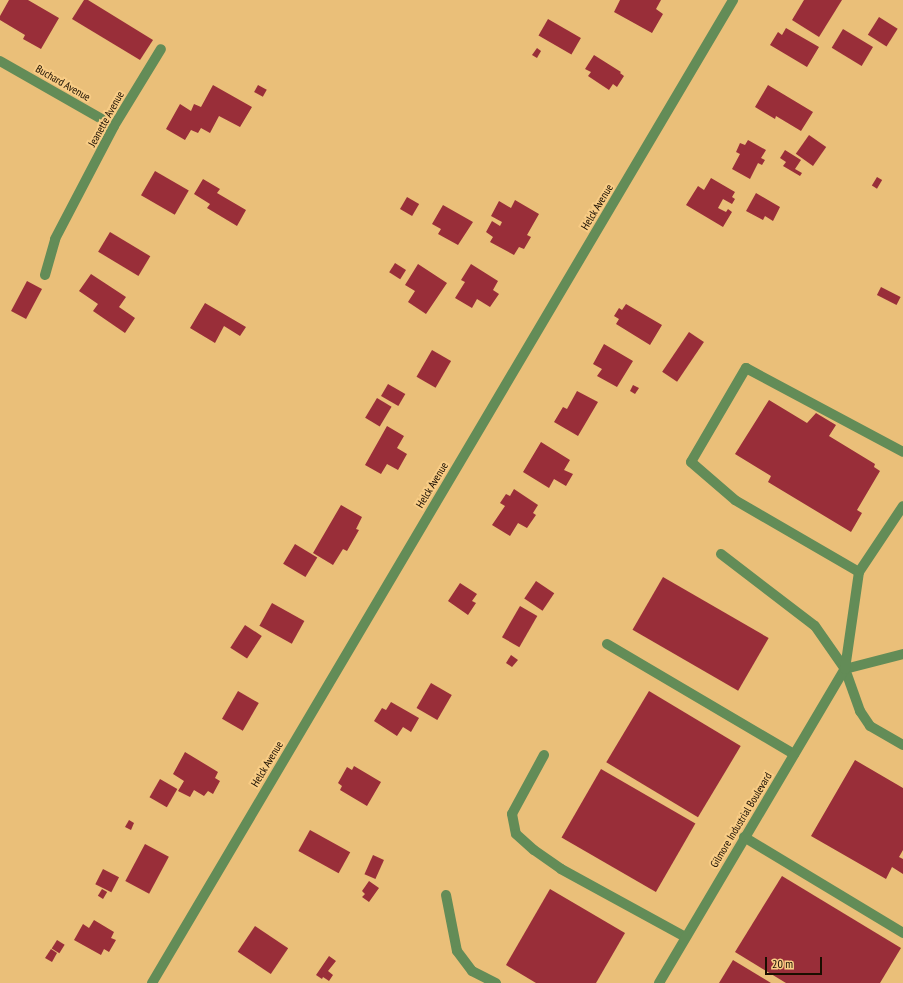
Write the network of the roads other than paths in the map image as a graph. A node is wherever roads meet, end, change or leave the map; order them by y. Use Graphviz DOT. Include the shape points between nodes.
graph roads {
  1 [pos="733,0"];
  2 [pos="161,49"];
  3 [pos="0,60"];
  4 [pos="114,126"];
  5 [pos="45,276"];
  6 [pos="903,452"];
  7 [pos="903,506"];
  8 [pos="721,554"];
  9 [pos="859,572"];
  10 [pos="607,644"];
  11 [pos="903,654"];
  12 [pos="845,669"];
  13 [pos="903,745"];
  14 [pos="794,754"];
  15 [pos="544,755"];
  16 [pos="744,837"];
  17 [pos="446,895"];
  18 [pos="903,933"];
  19 [pos="685,937"];
  20 [pos="152,983"];
  21 [pos="496,983"];
  22 [pos="658,983"];
  1 -- 20 [label="street, Helck Avenue"];
  2 -- 4 [label="street, Jeanette Avenue"];
  3 -- 4 [label="street, Buchard Avenue"];
  4 -- 5 [label="street, Jeanette Avenue" via="55,240"];
  6 -- 9 [label="street" via="746,368 691,462 736,500"];
  7 -- 9 [label="street"];
  8 -- 12 [label="street" via="815,626"];
  9 -- 12 [label="street"];
  10 -- 14 [label="street"];
  11 -- 12 [label="street"];
  12 -- 13 [label="street" via="860,711 870,726"];
  12 -- 14 [label="street, Gilmore Industrial Boulevard"];
  14 -- 16 [label="street, Gilmore Industrial Boulevard"];
  15 -- 19 [label="street" via="512,814 516,834 561,869"];
  16 -- 18 [label="street"];
  16 -- 19 [label="street, Gilmore Industrial Boulevard"];
  17 -- 21 [label="street" via="457,951 472,971"];
  19 -- 22 [label="street, Gilmore Industrial Boulevard"];
}
